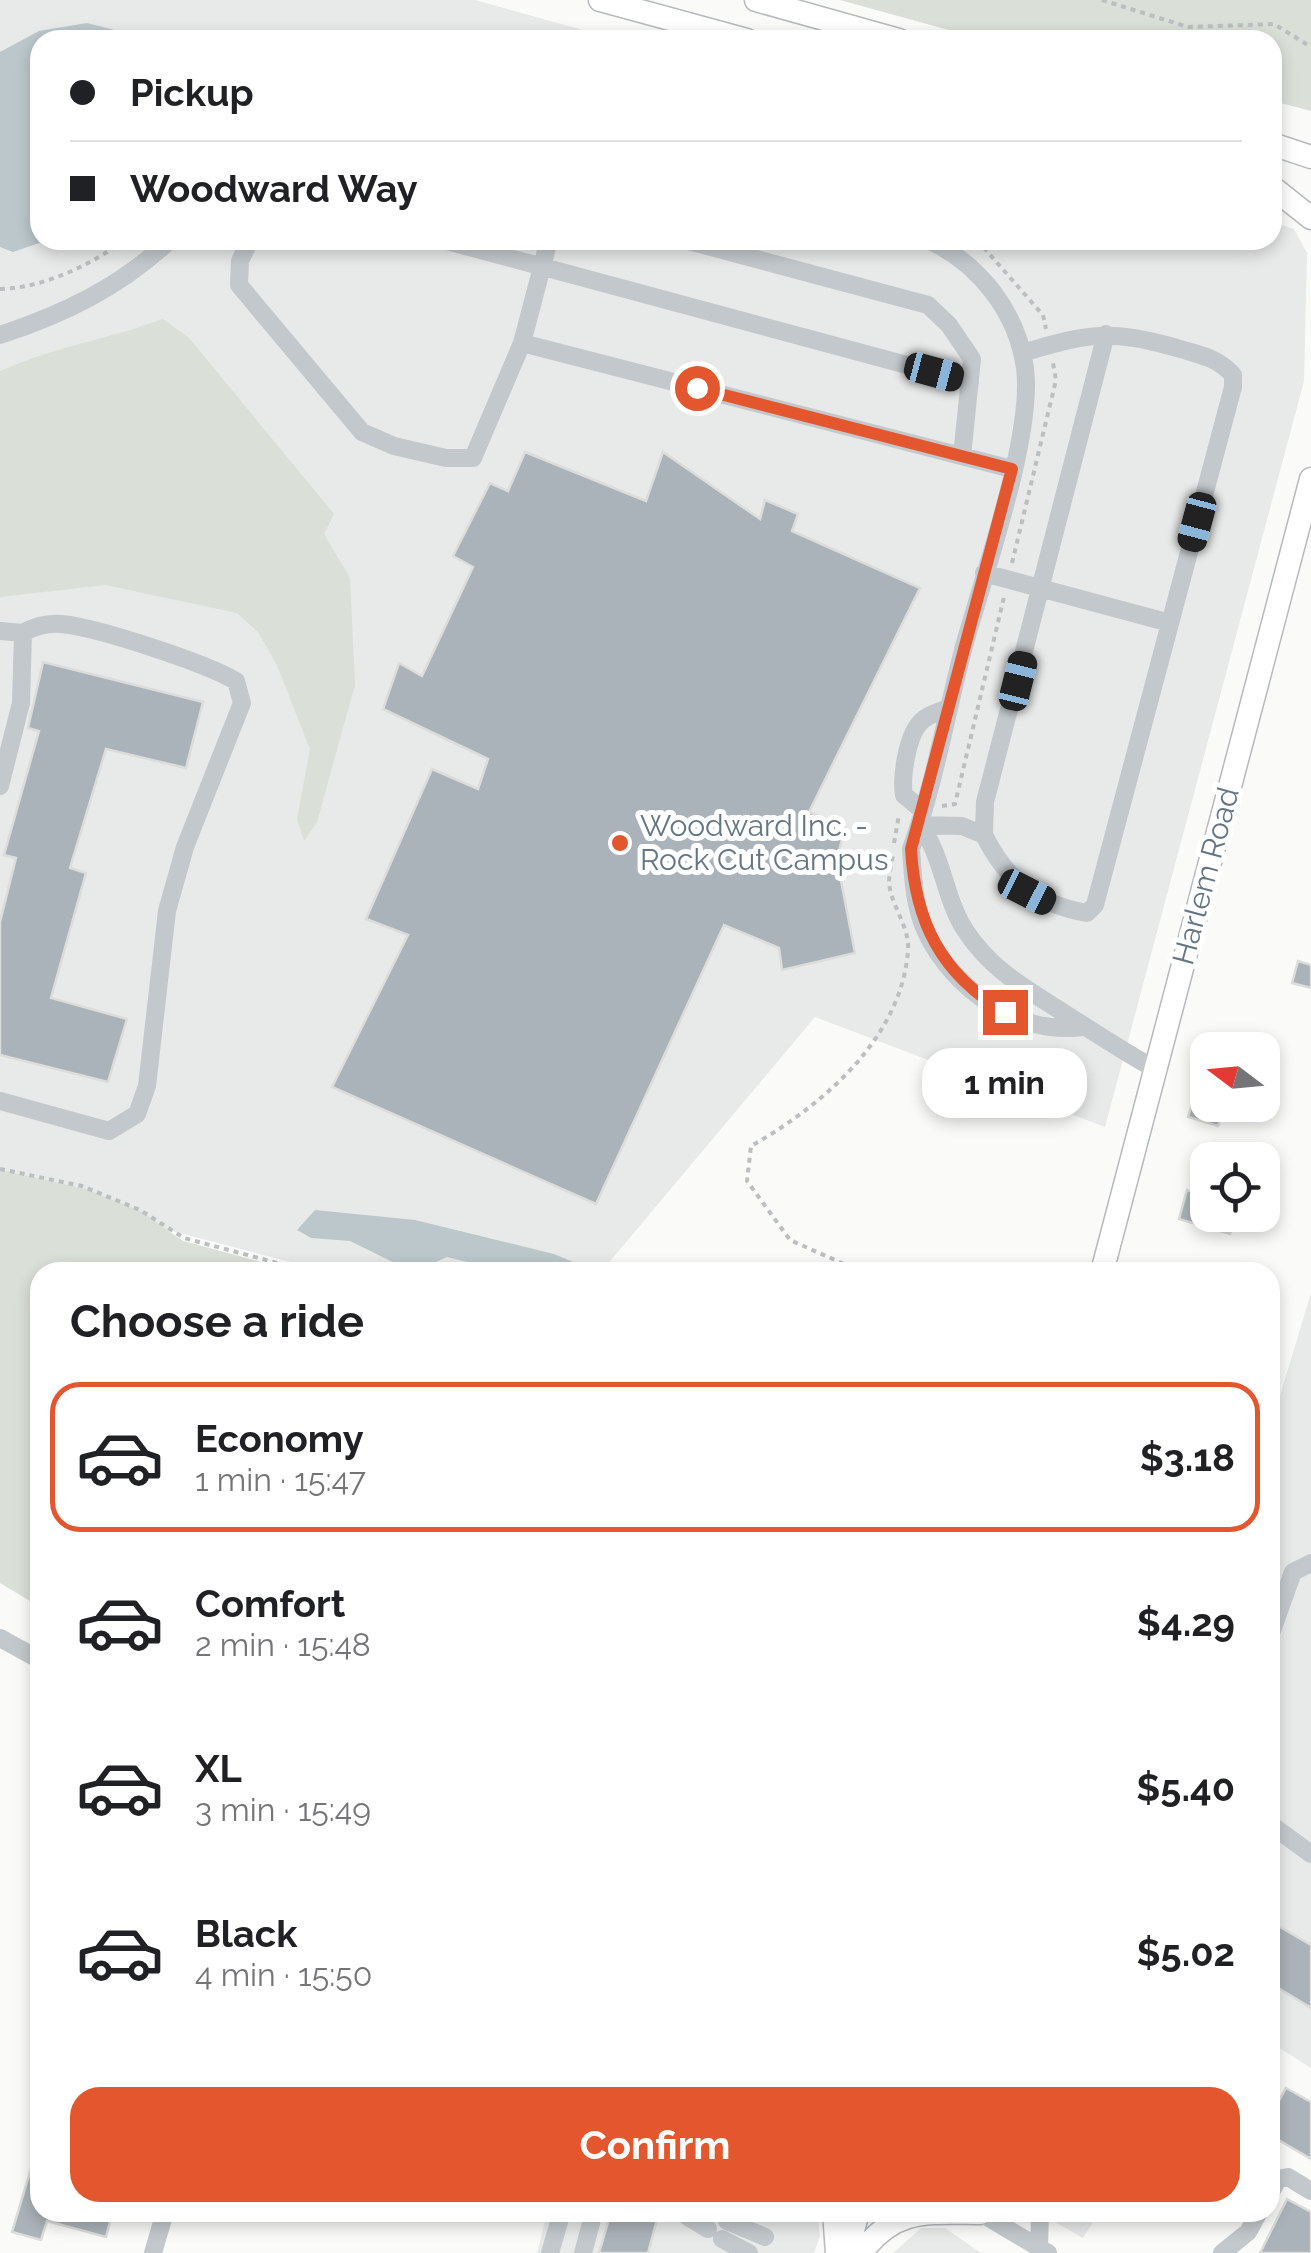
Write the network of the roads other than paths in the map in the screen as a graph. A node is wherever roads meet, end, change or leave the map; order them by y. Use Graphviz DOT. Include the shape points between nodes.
graph roads {
  1 [pos="600,0"];
  2 [pos="756,0"];
  3 [pos="710,30"];
  4 [pos="863,30"];
  5 [pos="1282,147"];
  6 [pos="1309,154"];
  7 [pos="1282,190"];
  8 [pos="1282,194"];
  9 [pos="1311,202"];
  10 [pos="1311,218"];
  11 [pos="159,250"];
  12 [pos="245,250"];
  13 [pos="480,250"];
  14 [pos="546,250"];
  15 [pos="722,250"];
  16 [pos="944,250"];
  17 [pos="542,266"];
  18 [pos="1106,334"];
  19 [pos="0,335"];
  20 [pos="522,343"];
  21 [pos="1022,353"];
  22 [pos="970,382"];
  23 [pos="962,456"];
  24 [pos="1012,469"];
  25 [pos="1311,478"];
  26 [pos="984,573"];
  27 [pos="1041,589"];
  28 [pos="1170,623"];
  29 [pos="0,631"];
  30 [pos="24,633"];
  31 [pos="948,708"];
  32 [pos="0,786"];
  33 [pos="921,817"];
  34 [pos="984,835"];
  35 [pos="1082,1027"];
  36 [pos="1155,1070"];
  37 [pos="0,1101"];
  38 [pos="1105,1262"];
  39 [pos="1311,1563"];
  40 [pos="1280,1608"];
  41 [pos="0,1638"];
  42 [pos="30,1654"];
  43 [pos="1280,1831"];
  44 [pos="1311,1854"];
  45 [pos="1280,2179"];
  46 [pos="1311,2191"];
  47 [pos="161,2222"];
  48 [pos="559,2222"];
  49 [pos="591,2222"];
  50 [pos="835,2222"];
  51 [pos="855,2222"];
  52 [pos="890,2222"];
  53 [pos="995,2222"];
  54 [pos="1041,2222"];
  55 [pos="1254,2222"];
  56 [pos="716,2223"];
  57 [pos="764,2237"];
  58 [pos="1043,2250"];
  59 [pos="153,2253"];
  60 [pos="550,2253"];
  61 [pos="583,2253"];
  62 [pos="749,2253"];
  63 [pos="838,2253"];
  64 [pos="847,2253"];
  65 [pos="861,2253"];
  66 [pos="1222,2253"];
  1 -- 3 [label="main road"];
  2 -- 4 [label="main road"];
  5 -- 6 [label="main road"];
  7 -- 9 [label="main road"];
  8 -- 10 [label="main road"];
  11 -- 19 [label="street" via="52,319"];
  12 -- 20 [label="street" via="239,286 362,432 394,446 473,458"];
  13 -- 17 [label="street"];
  14 -- 17 [label="street"];
  15 -- 22 [label="street" via="928,305 950,324 972,359"];
  16 -- 21 [label="street" via="991,289"];
  17 -- 20 [label="street"];
  17 -- 22 [label="street"];
  18 -- 21 [label="street"];
  18 -- 27 [label="street"];
  18 -- 28 [label="street" via="1219,360 1233,375"];
  20 -- 23 [label="street"];
  21 -- 24 [label="street" via="1026,390"];
  22 -- 23 [label="street"];
  23 -- 24 [label="street"];
  24 -- 26 [label="street"];
  25 -- 36 [label="main road, Harlem Road"];
  26 -- 27 [label="street"];
  26 -- 31 [label="street"];
  27 -- 28 [label="street"];
  27 -- 34 [label="street" via="985,802"];
  28 -- 34 [label="street" via="1095,906 1086,913 1057,908 1027,892 999,864"];
  29 -- 30 [label="street"];
  30 -- 32 [label="street" via="21,702"];
  30 -- 37 [label="street" via="63,624 212,668 236,681 242,703 166,911 146,1086 136,1114 109,1130"];
  31 -- 33 [label="street"];
  31 -- 33 [label="street" via="920,723 914,734 902,784"];
  33 -- 34 [label="street"];
  33 -- 35 [label="street" via="952,906 980,951 1012,982"];
  33 -- 35 [label="street" via="911,849 918,911 950,968 990,1003 1032,1024"];
  35 -- 36 [label="street"];
  36 -- 38 [label="main road, Harlem Road"];
  39 -- 40 [label="street" via="1293,1572"];
  41 -- 42 [label="street"];
  43 -- 44 [label="street"];
  45 -- 46 [label="street"];
  47 -- 59 [label="street"];
  48 -- 60 [label="street"];
  49 -- 61 [label="street"];
  50 -- 63 [label="main road"];
  51 -- 64 [label="main road"];
  52 -- 65 [label="main road"];
  53 -- 58 [label="street"];
  54 -- 58 [label="street"];
  55 -- 66 [label="street"];
  56 -- 57 [label="street"];
  56 -- 62 [label="street"];
}
